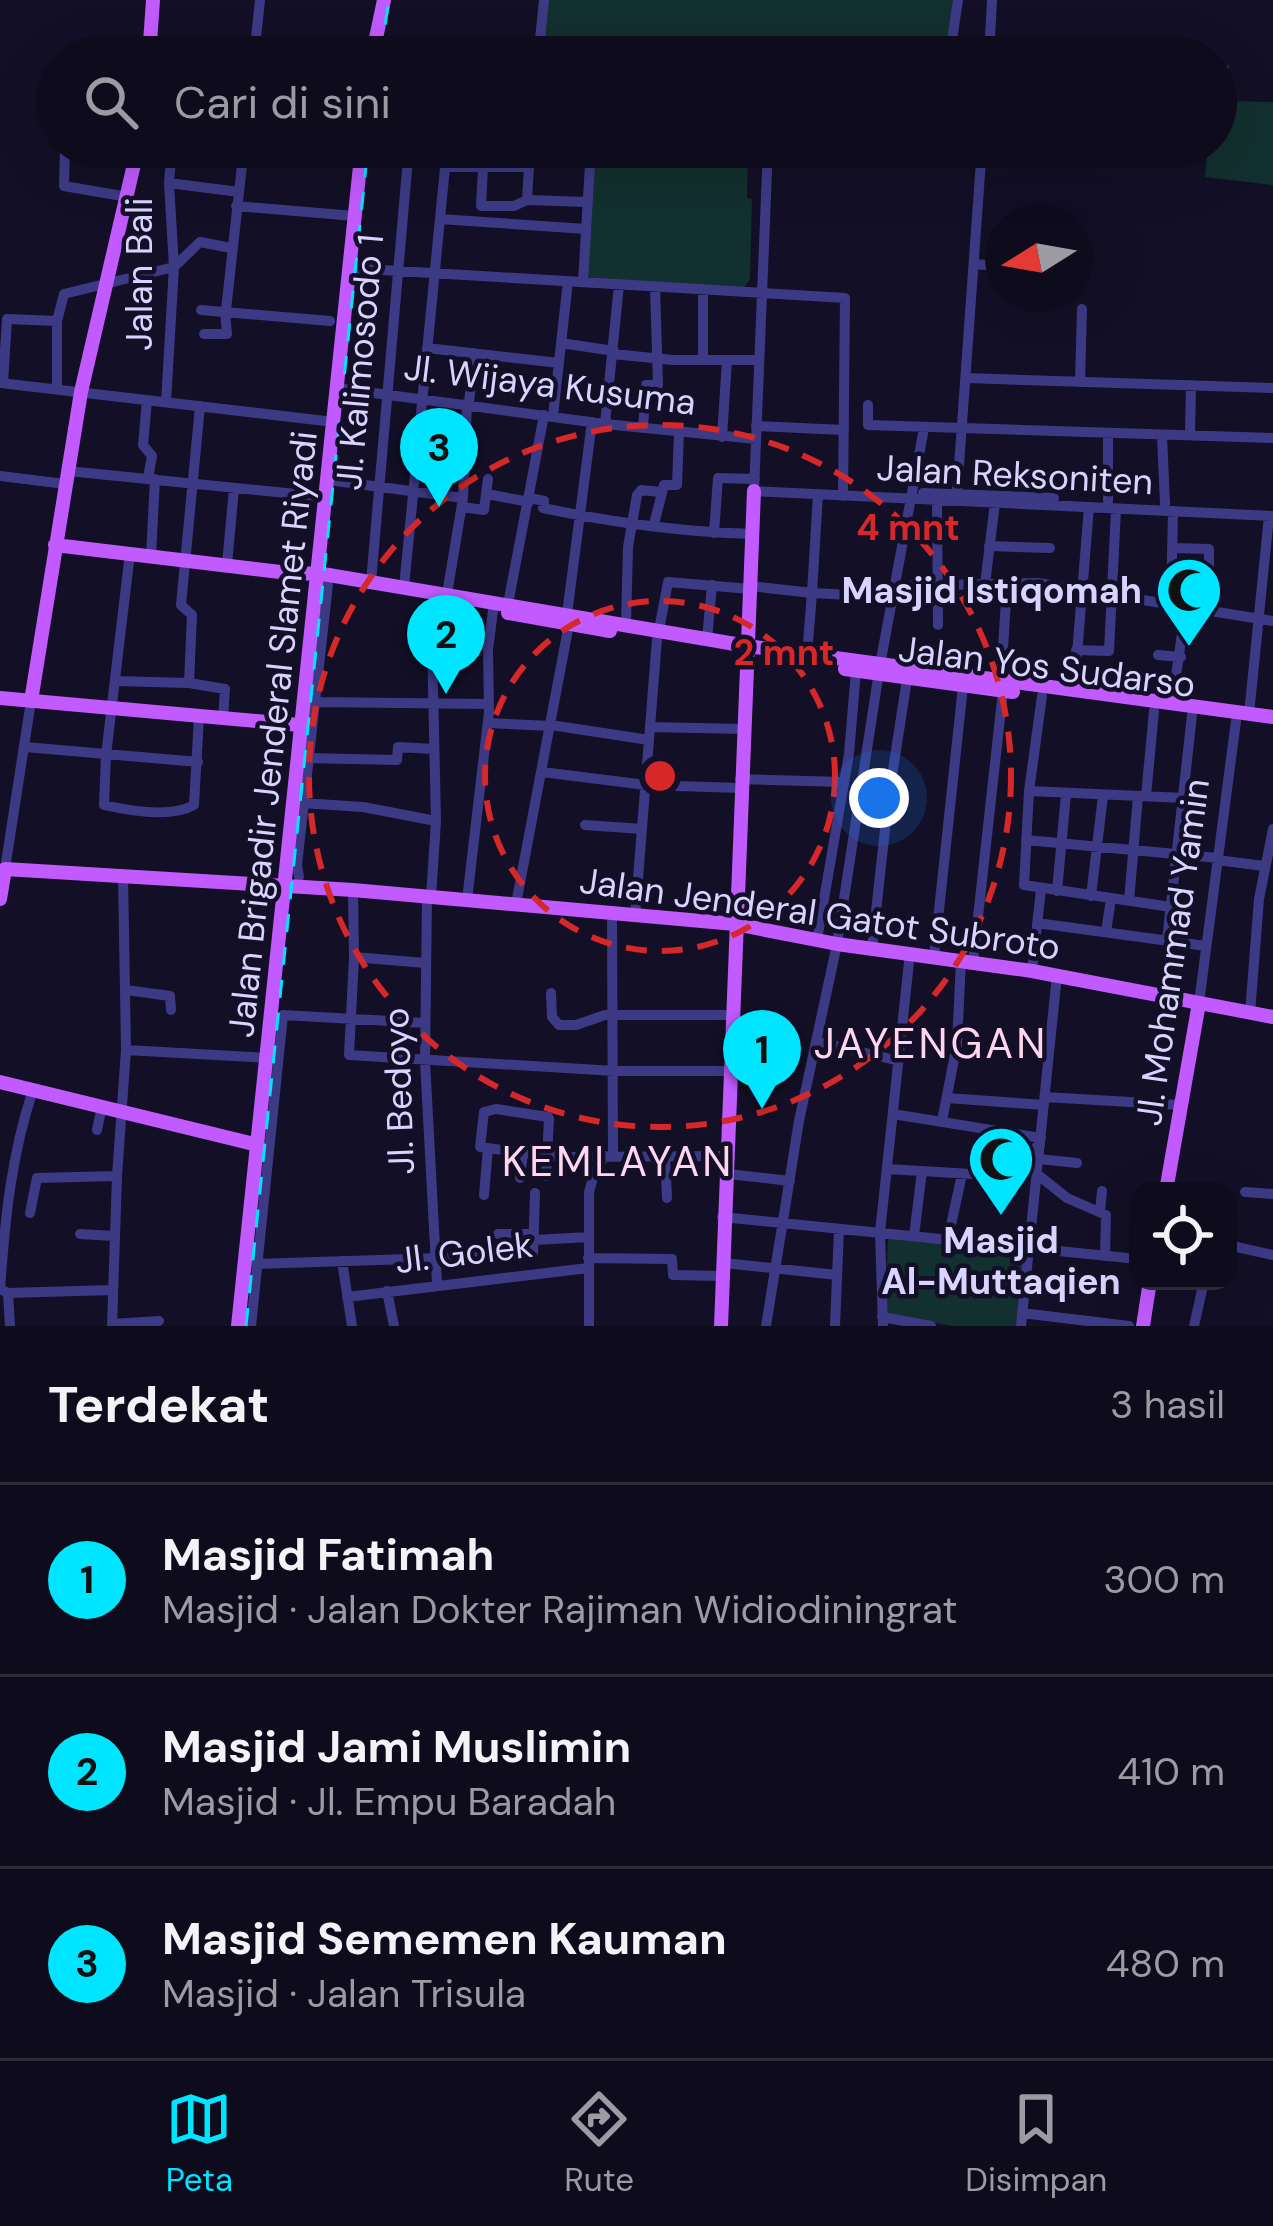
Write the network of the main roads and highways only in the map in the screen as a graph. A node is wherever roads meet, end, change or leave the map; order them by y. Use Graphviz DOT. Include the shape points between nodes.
graph roads {
  1 [pos="153,0"];
  2 [pos="373,0"];
  3 [pos="384,0"];
  4 [pos="375,32"];
  5 [pos="150,36"];
  6 [pos="375,36"];
  7 [pos="134,168"];
  8 [pos="360,168"];
  9 [pos="754,485"];
  10 [pos="55,545"];
  11 [pos="322,578"];
  12 [pos="442,597"];
  13 [pos="567,620"];
  14 [pos="658,634"];
  15 [pos="747,650"];
  16 [pos="879,670"];
  17 [pos="1002,686"];
  18 [pos="0,698"];
  19 [pos="31,701"];
  20 [pos="1240,716"];
  21 [pos="1273,722"];
  22 [pos="300,725"];
  23 [pos="285,886"];
  24 [pos="0,899"];
  25 [pos="735,924"];
  26 [pos="1198,1003"];
  27 [pos="1273,1017"];
  28 [pos="0,1082"];
  29 [pos="258,1145"];
  30 [pos="1168,1182"];
  31 [pos="1149,1290"];
  32 [pos="238,1326"];
  33 [pos="721,1326"];
  34 [pos="1143,1326"];
  1 -- 5 [label="main road"];
  2 -- 4 [label="main road"];
  3 -- 4 [label="main road"];
  4 -- 6 [label="main road"];
  7 -- 10 [label="main road"];
  8 -- 11 [label="main road, Jalan Brigadir Jenderal Slamet Riyadi"];
  9 -- 15 [label="main road"];
  10 -- 11 [label="main road"];
  10 -- 19 [label="main road"];
  11 -- 12 [label="main road, Jalan Yos Sudarso"];
  11 -- 12 [label="main road, Jalan Yos Sudarso"];
  11 -- 22 [label="main road, Jalan Brigadir Jenderal Slamet Riyadi"];
  12 -- 13 [label="main road, Jalan Yos Sudarso"];
  13 -- 14 [label="main road, Jalan Yos Sudarso"];
  13 -- 14 [label="main road, Jalan Yos Sudarso"];
  14 -- 15 [label="main road, Jalan Yos Sudarso"];
  14 -- 15 [label="main road, Jalan Yos Sudarso"];
  15 -- 16 [label="main road, Jalan Yos Sudarso"];
  15 -- 16 [label="main road, Jalan Yos Sudarso"];
  15 -- 25 [label="main road"];
  16 -- 17 [label="main road, Jalan Yos Sudarso"];
  16 -- 17 [label="main road, Jalan Yos Sudarso"];
  17 -- 20 [label="main road, Jalan Yos Sudarso"];
  17 -- 20 [label="main road, Jalan Yos Sudarso"];
  18 -- 19 [label="main road"];
  19 -- 22 [label="main road"];
  20 -- 21 [label="main road, Jalan Yos Sudarso"];
  22 -- 23 [label="main road, Jalan Brigadir Jenderal Slamet Riyadi" via="303,758"];
  23 -- 24 [label="main road, Jalan Jenderal Gatot Subroto" via="5,869"];
  23 -- 25 [label="main road, Jalan Jenderal Gatot Subroto"];
  23 -- 29 [label="main road, Jalan Brigadir Jenderal Slamet Riyadi"];
  25 -- 26 [label="main road, Jalan Jenderal Gatot Subroto"];
  25 -- 33 [label="main road"];
  26 -- 27 [label="main road, Jalan Jenderal Gatot Subroto"];
  26 -- 30 [label="main road, Jl. Mohammad Yamin"];
  28 -- 29 [label="main road"];
  29 -- 32 [label="main road, Jalan Brigadir Jenderal Slamet Riyadi" via="252,1264"];
  31 -- 34 [label="main road"];
}
